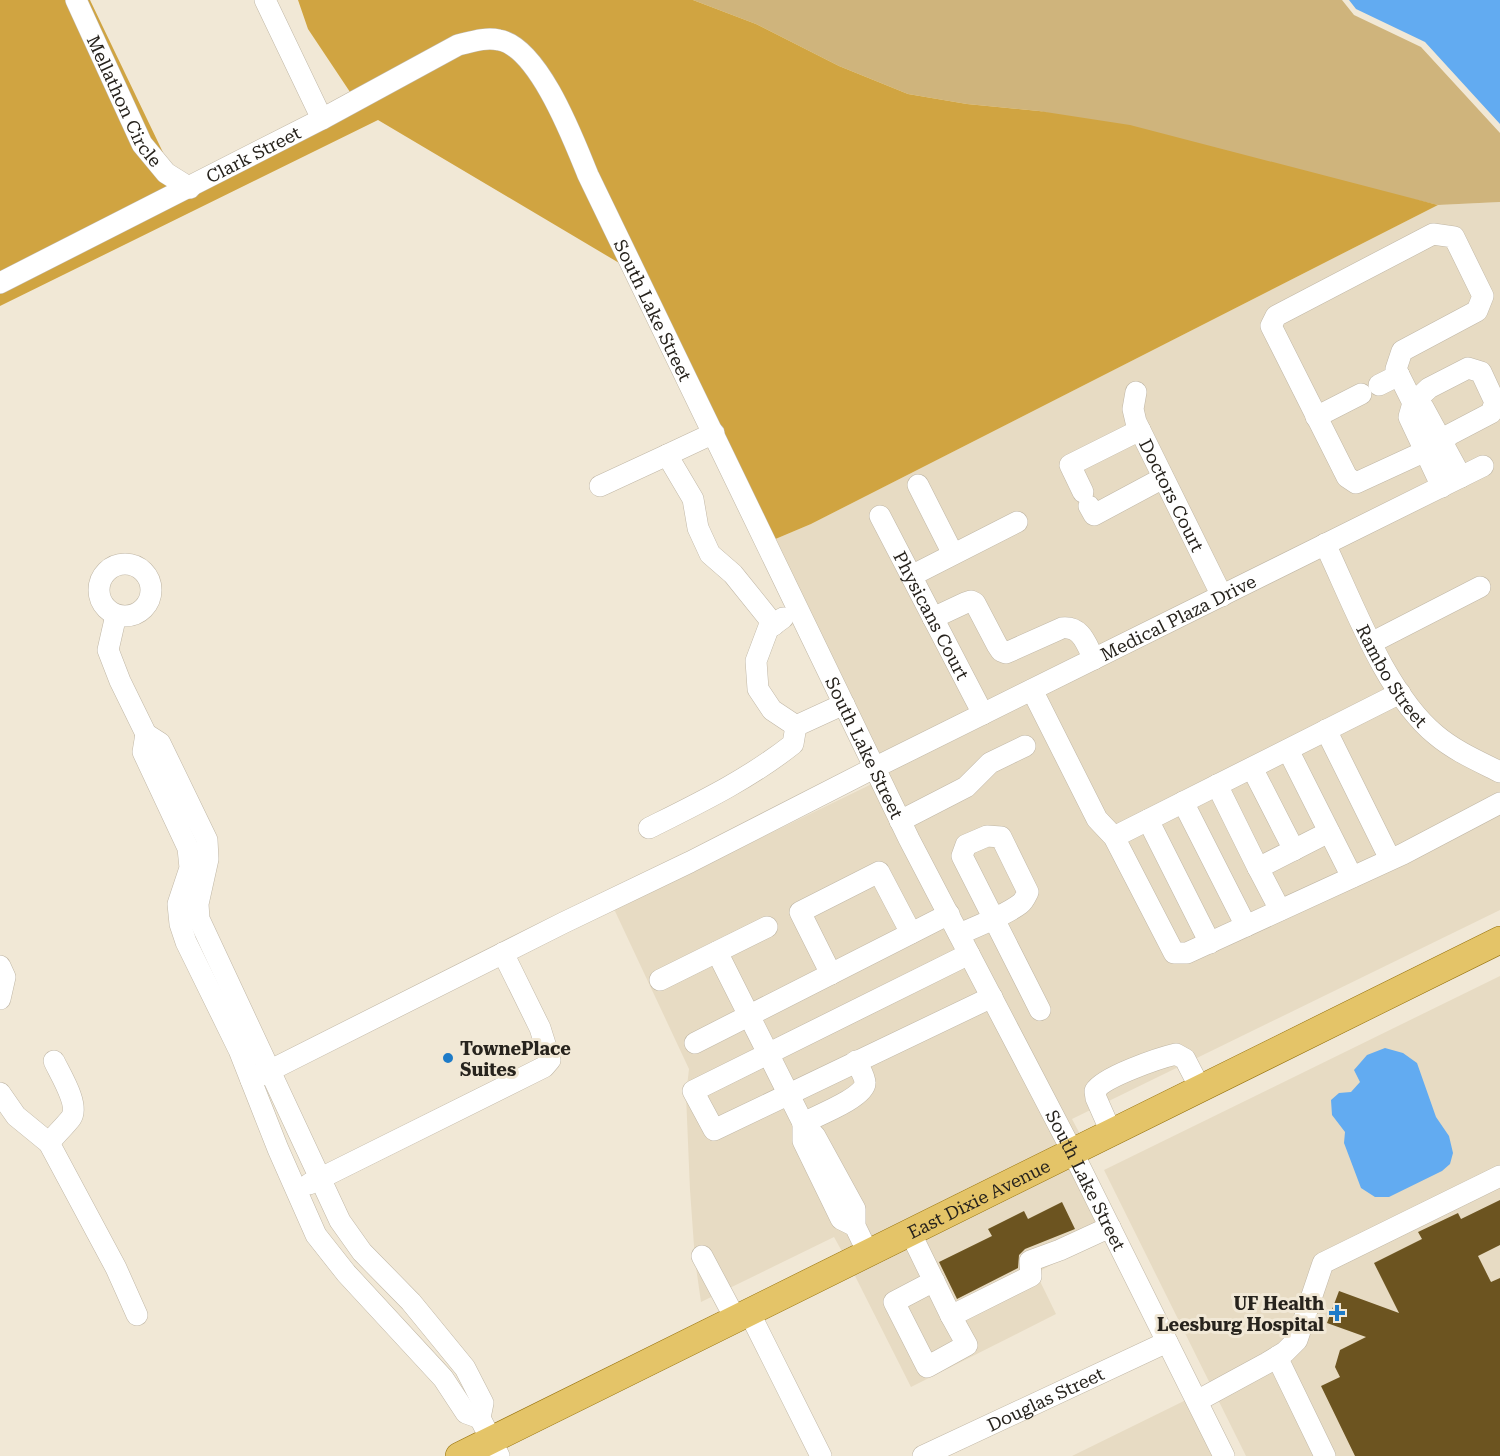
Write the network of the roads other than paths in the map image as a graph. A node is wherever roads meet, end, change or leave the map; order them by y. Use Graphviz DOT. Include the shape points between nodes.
graph roads {
  1 [pos="76,0"];
  2 [pos="265,0"];
  3 [pos="507,42"];
  4 [pos="322,119"];
  5 [pos="190,188"];
  6 [pos="0,283"];
  7 [pos="1399,375"];
  8 [pos="1136,392"];
  9 [pos="1413,403"];
  10 [pos="1317,417"];
  11 [pos="1140,430"];
  12 [pos="714,434"];
  13 [pos="1434,447"];
  14 [pos="668,455"];
  15 [pos="1484,466"];
  16 [pos="1461,477"];
  17 [pos="1163,478"];
  18 [pos="918,485"];
  19 [pos="600,486"];
  20 [pos="1442,487"];
  21 [pos="880,516"];
  22 [pos="1017,522"];
  23 [pos="1326,544"];
  24 [pos="953,554"];
  25 [pos="911,576"];
  26 [pos="1480,587"];
  27 [pos="1221,596"];
  28 [pos="798,609"];
  29 [pos="116,615"];
  30 [pos="933,618"];
  31 [pos="774,625"];
  32 [pos="1371,643"];
  33 [pos="1094,659"];
  34 [pos="1032,690"];
  35 [pos="1400,693"];
  36 [pos="844,704"];
  37 [pos="983,714"];
  38 [pos="796,726"];
  39 [pos="1326,730"];
  40 [pos="1025,746"];
  41 [pos="1288,750"];
  42 [pos="874,768"];
  43 [pos="1252,768"];
  44 [pos="1500,772"];
  45 [pos="1217,785"];
  46 [pos="1183,802"];
  47 [pos="1500,803"];
  48 [pos="1148,820"];
  49 [pos="900,821"];
  50 [pos="649,828"];
  51 [pos="1329,832"];
  52 [pos="1114,837"];
  53 [pos="1294,850"];
  54 [pos="1390,859"];
  55 [pos="1258,868"];
  56 [pos="1352,877"];
  57 [pos="1280,910"];
  58 [pos="949,914"];
  59 [pos="1246,926"];
  60 [pos="768,927"];
  61 [pos="911,933"];
  62 [pos="959,934"];
  63 [pos="1500,940"];
  64 [pos="1210,943"];
  65 [pos="717,952"];
  66 [pos="503,953"];
  67 [pos="969,954"];
  68 [pos="0,966"];
  69 [pos="831,974"];
  70 [pos="660,980"];
  71 [pos="992,997"];
  72 [pos="0,999"];
  73 [pos="1040,1010"];
  74 [pos="750,1015"];
  75 [pos="695,1043"];
  76 [pos="768,1054"];
  77 [pos="54,1060"];
  78 [pos="856,1061"];
  79 [pos="260,1076"];
  80 [pos="1200,1088"];
  81 [pos="0,1093"];
  82 [pos="788,1094"];
  83 [pos="803,1123"];
  84 [pos="1111,1132"];
  85 [pos="49,1143"];
  86 [pos="1072,1151"];
  87 [pos="1500,1176"];
  88 [pos="320,1178"];
  89 [pos="296,1190"];
  90 [pos="1110,1227"];
  91 [pos="910,1232"];
  92 [pos="868,1253"];
  93 [pos="702,1256"];
  94 [pos="934,1281"];
  95 [pos="411,1302"];
  96 [pos="382,1313"];
  97 [pos="137,1315"];
  98 [pos="742,1315"];
  99 [pos="951,1316"];
  100 [pos="1167,1342"];
  101 [pos="1277,1357"];
  102 [pos="1197,1401"];
  103 [pos="490,1438"];
  104 [pos="459,1456"];
  105 [pos="821,1456"];
  106 [pos="923,1456"];
  107 [pos="1224,1456"];
  108 [pos="1325,1456"];
  1 -- 5 [label="street, Mellathon Circle" via="142,144 166,173"];
  2 -- 4 [label="street"];
  3 -- 4 [label="street, Clark Street" via="482,39 458,45"];
  3 -- 12 [label="street, South Lake Street" via="528,60 562,115"];
  4 -- 5 [label="street, Clark Street"];
  5 -- 6 [label="street, Clark Street"];
  7 -- 9 [label="street"];
  7 -- 10 [label="street"];
  7 -- 10 [label="street" via="1396,369 1402,351 1477,310 1483,296 1454,237 1434,234 1276,316 1272,327"];
  8 -- 11 [label="street, Doctors Court" via="1133,409"];
  9 -- 13 [label="street" via="1424,407"];
  9 -- 13 [label="street" via="1429,388 1468,368 1481,372 1495,402 1491,413"];
  10 -- 13 [label="street" via="1347,477 1356,483"];
  11 -- 17 [label="street, Doctors Court"];
  11 -- 17 [label="street" via="1070,465 1086,499 1094,515"];
  12 -- 14 [label="street"];
  12 -- 28 [label="street, South Lake Street"];
  13 -- 16 [label="street"];
  13 -- 20 [label="street"];
  14 -- 19 [label="street"];
  14 -- 31 [label="street" via="693,499 698,528 710,554 733,574"];
  15 -- 16 [label="street, Medical Plaza Drive"];
  16 -- 20 [label="street, Medical Plaza Drive"];
  17 -- 27 [label="street, Doctors Court"];
  18 -- 24 [label="street"];
  20 -- 23 [label="street, Medical Plaza Drive"];
  21 -- 25 [label="street, Physicans Court"];
  22 -- 24 [label="street"];
  23 -- 27 [label="street, Medical Plaza Drive"];
  23 -- 32 [label="street, Rambo Street"];
  24 -- 25 [label="street"];
  25 -- 30 [label="street, Physicans Court"];
  26 -- 32 [label="street"];
  27 -- 33 [label="street, Medical Plaza Drive"];
  28 -- 31 [label="street"];
  28 -- 36 [label="street, South Lake Street"];
  29 -- 79 [label="street" via="108,650 146,734 143,752 185,815 207,840 208,859 198,904 206,959 239,1050"];
  30 -- 33 [label="street" via="970,601 975,603 1001,651 1006,653 1062,627 1070,627 1080,634"];
  30 -- 37 [label="street, Physicans Court"];
  31 -- 38 [label="street" via="768,629 756,661 758,689 772,710"];
  32 -- 35 [label="street, Rambo Street"];
  33 -- 34 [label="street, Medical Plaza Drive"];
  34 -- 37 [label="street, Medical Plaza Drive"];
  34 -- 52 [label="street" via="1097,819"];
  35 -- 39 [label="street"];
  35 -- 44 [label="street, Rambo Street" via="1413,713 1437,736"];
  36 -- 38 [label="street"];
  36 -- 42 [label="street, South Lake Street"];
  37 -- 42 [label="street, Medical Plaza Drive"];
  38 -- 50 [label="street" via="793,744 772,760"];
  39 -- 41 [label="street"];
  39 -- 54 [label="street"];
  40 -- 49 [label="street" via="990,764 966,786"];
  41 -- 43 [label="street"];
  41 -- 51 [label="street"];
  42 -- 49 [label="street, South Lake Street"];
  42 -- 66 [label="street, Medical Plaza Drive"];
  43 -- 45 [label="street"];
  43 -- 53 [label="street"];
  45 -- 46 [label="street"];
  45 -- 55 [label="street"];
  46 -- 48 [label="street"];
  46 -- 59 [label="street"];
  47 -- 54 [label="street"];
  48 -- 52 [label="street"];
  48 -- 64 [label="street"];
  49 -- 58 [label="street, South Lake Street"];
  51 -- 53 [label="street"];
  51 -- 56 [label="street"];
  52 -- 64 [label="street" via="1174,953 1187,953"];
  53 -- 55 [label="street"];
  54 -- 56 [label="street"];
  55 -- 57 [label="street"];
  56 -- 57 [label="street"];
  57 -- 59 [label="street"];
  58 -- 61 [label="street"];
  58 -- 62 [label="street, South Lake Street"];
  59 -- 64 [label="street"];
  60 -- 65 [label="street"];
  61 -- 69 [label="street"];
  61 -- 69 [label="street" via="879,872 800,912"];
  62 -- 67 [label="street, South Lake Street"];
  62 -- 73 [label="street" via="992,918"];
  63 -- 80 [label="main road, East Dixie Avenue"];
  65 -- 70 [label="street"];
  65 -- 74 [label="street"];
  66 -- 79 [label="street, Medical Plaza Drive"];
  66 -- 88 [label="street" via="540,1028 550,1060 544,1067"];
  67 -- 71 [label="street, South Lake Street"];
  67 -- 76 [label="street"];
  68 -- 72 [label="street" via="5,978"];
  69 -- 74 [label="street"];
  71 -- 78 [label="street"];
  71 -- 86 [label="street, South Lake Street"];
  74 -- 75 [label="street"];
  74 -- 76 [label="street"];
  76 -- 82 [label="street"];
  76 -- 82 [label="street" via="693,1091 714,1130"];
  77 -- 85 [label="street" via="74,1111"];
  78 -- 82 [label="street"];
  78 -- 83 [label="street" via="865,1087 848,1101"];
  79 -- 88 [label="street"];
  79 -- 89 [label="street" via="278,1149"];
  80 -- 84 [label="main road, East Dixie Avenue"];
  80 -- 84 [label="street" via="1185,1059 1176,1054 1111,1078 1095,1091"];
  81 -- 85 [label="street" via="16,1116"];
  82 -- 83 [label="street"];
  83 -- 92 [label="street" via="815,1136 820,1160 855,1209 855,1226"];
  84 -- 86 [label="main road, East Dixie Avenue"];
  85 -- 97 [label="street"];
  86 -- 90 [label="street, South Lake Street"];
  86 -- 91 [label="main road, East Dixie Avenue"];
  87 -- 101 [label="street" via="1323,1263 1297,1340"];
  88 -- 89 [label="street"];
  88 -- 95 [label="street" via="339,1221 362,1252"];
  89 -- 96 [label="street" via="316,1235"];
  90 -- 99 [label="street" via="1030,1261 1031,1276"];
  90 -- 100 [label="street, South Lake Street"];
  91 -- 92 [label="main road, East Dixie Avenue"];
  91 -- 94 [label="street"];
  92 -- 98 [label="main road, East Dixie Avenue"];
  93 -- 98 [label="street"];
  94 -- 99 [label="street"];
  94 -- 99 [label="street" via="894,1302 927,1367 967,1345"];
  95 -- 96 [label="street"];
  95 -- 103 [label="street" via="465,1368 483,1403"];
  96 -- 103 [label="street" via="443,1378 466,1413"];
  98 -- 103 [label="main road, East Dixie Avenue"];
  98 -- 105 [label="street"];
  100 -- 102 [label="street, South Lake Street"];
  100 -- 106 [label="street, Douglas Street"];
  101 -- 102 [label="street"];
  101 -- 108 [label="street"];
  102 -- 107 [label="street, South Lake Street"];
  103 -- 104 [label="main road, East Dixie Avenue"];
}
